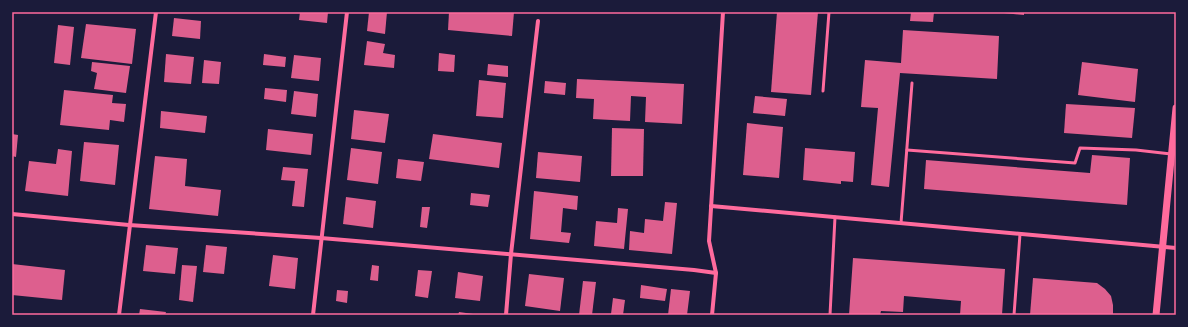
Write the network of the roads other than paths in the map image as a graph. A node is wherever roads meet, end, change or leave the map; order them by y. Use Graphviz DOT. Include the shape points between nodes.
graph roads {
  1 [pos="156,12"];
  2 [pos="346,12"];
  3 [pos="723,12"];
  4 [pos="829,12"];
  5 [pos="538,21"];
  6 [pos="912,83"];
  7 [pos="823,91"];
  8 [pos="1176,108"];
  9 [pos="907,150"];
  10 [pos="1171,154"];
  11 [pos="711,206"];
  12 [pos="12,214"];
  13 [pos="835,217"];
  14 [pos="901,223"];
  15 [pos="129,225"];
  16 [pos="1020,234"];
  17 [pos="321,238"];
  18 [pos="1162,247"];
  19 [pos="1176,248"];
  20 [pos="511,254"];
  21 [pos="716,273"];
  22 [pos="119,315"];
  23 [pos="313,315"];
  24 [pos="506,315"];
  25 [pos="712,315"];
  26 [pos="830,315"];
  27 [pos="1014,315"];
  28 [pos="1156,315"];
  1 -- 15 [label="street"];
  2 -- 17 [label="street"];
  3 -- 11 [label="street"];
  4 -- 7 [label="lane"];
  5 -- 20 [label="street"];
  6 -- 9 [label="lane"];
  8 -- 10 [label="street"];
  9 -- 10 [label="lane" via="1075,163 1080,148"];
  9 -- 14 [label="lane"];
  10 -- 18 [label="street"];
  11 -- 13 [label="street"];
  11 -- 21 [label="street" via="709,242"];
  12 -- 15 [label="street"];
  13 -- 14 [label="street"];
  13 -- 26 [label="lane"];
  14 -- 16 [label="street"];
  15 -- 17 [label="street"];
  15 -- 22 [label="street"];
  16 -- 18 [label="street"];
  16 -- 27 [label="lane"];
  17 -- 20 [label="street"];
  17 -- 23 [label="street"];
  18 -- 19 [label="street"];
  18 -- 28 [label="street"];
  20 -- 21 [label="street"];
  20 -- 24 [label="street"];
  21 -- 25 [label="street"];
}
